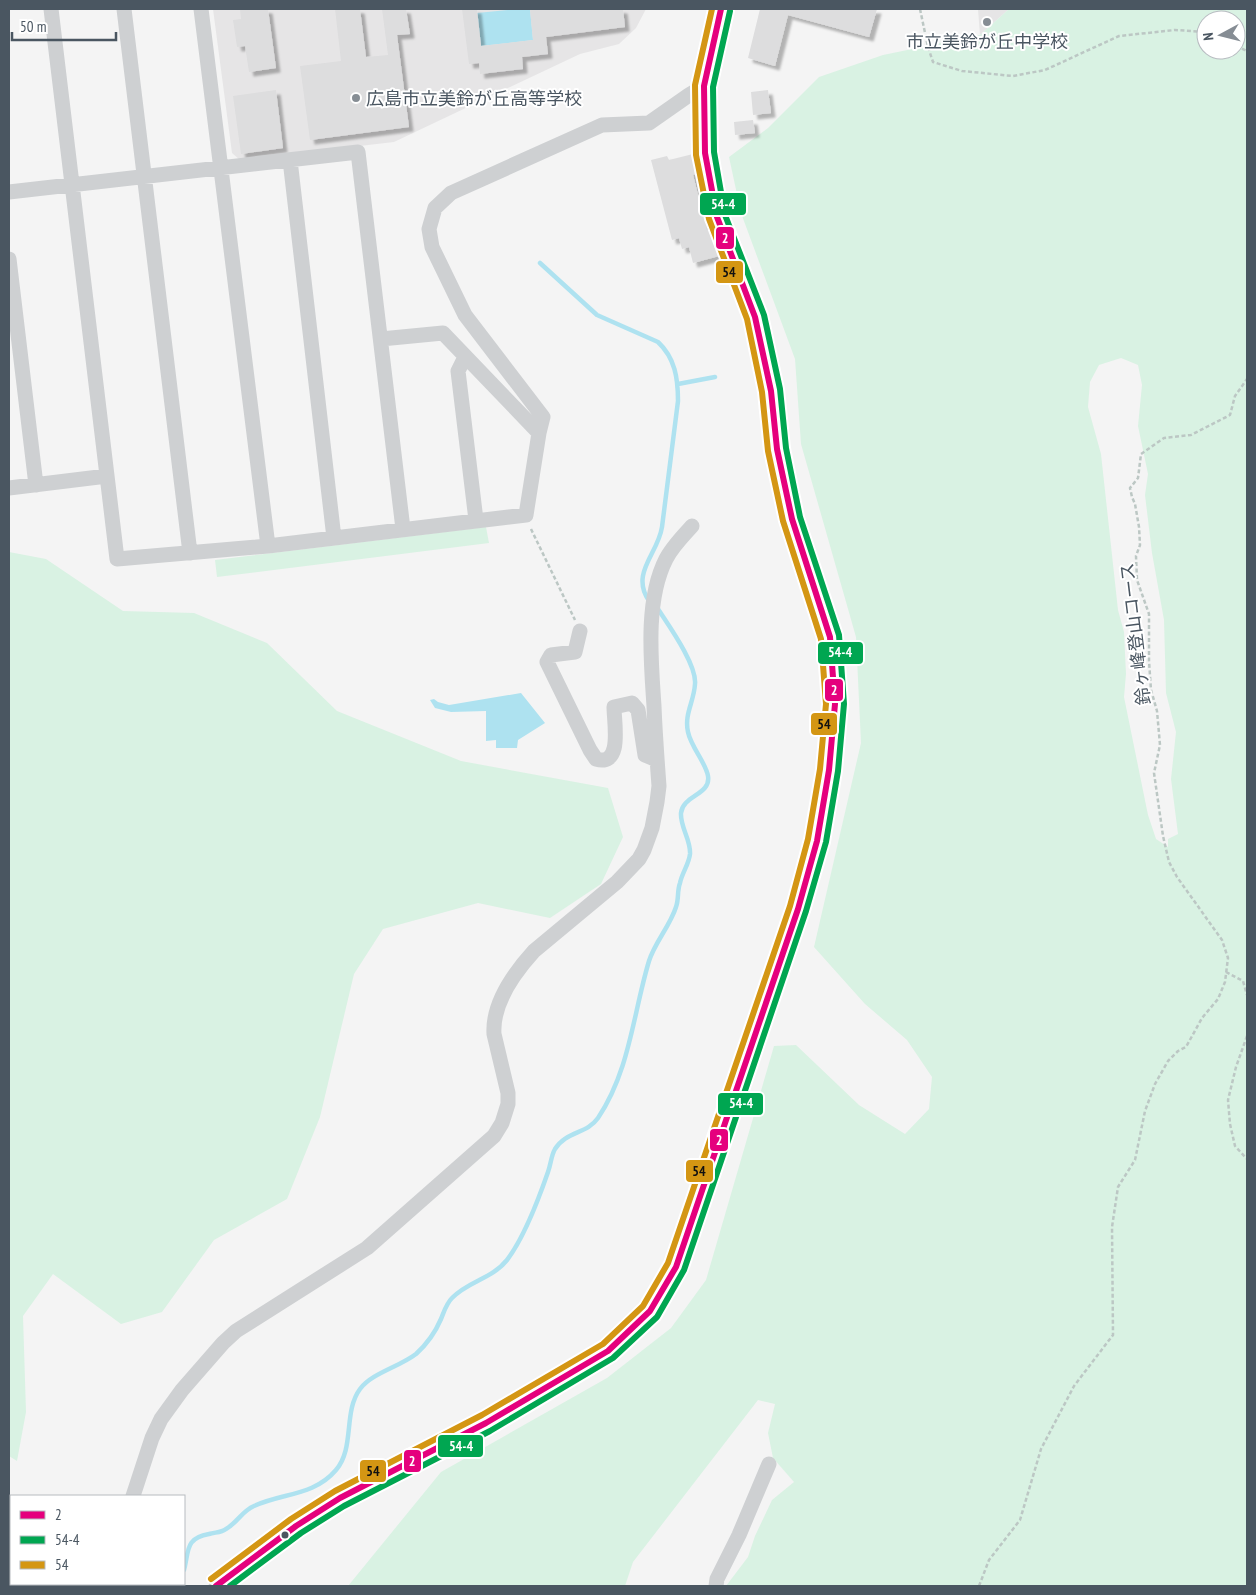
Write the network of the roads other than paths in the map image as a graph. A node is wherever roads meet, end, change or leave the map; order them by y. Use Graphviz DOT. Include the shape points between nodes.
graph roads {
  1 [pos="52,9"];
  2 [pos="124,9"];
  3 [pos="201,9"];
  4 [pos="721,9"];
  5 [pos="704,86"];
  6 [pos="290,160"];
  7 [pos="221,168"];
  8 [pos="143,176"];
  9 [pos="72,185"];
  10 [pos="9,192"];
  11 [pos="9,259"];
  12 [pos="381,339"];
  13 [pos="465,357"];
  14 [pos="539,433"];
  15 [pos="107,476"];
  16 [pos="36,485"];
  17 [pos="9,488"];
  18 [pos="476,520"];
  19 [pos="692,526"];
  20 [pos="403,529"];
  21 [pos="334,538"];
  22 [pos="268,546"];
  23 [pos="190,553"];
  24 [pos="580,631"];
  25 [pos="657,760"];
  26 [pos="769,1464"];
  27 [pos="133,1495"];
  28 [pos="216,1586"];
  29 [pos="716,1586"];
  1 -- 9 [label="street"];
  2 -- 8 [label="street"];
  3 -- 7 [label="street"];
  4 -- 5 [label="street"];
  5 -- 14 [label="street" via="649,123 602,125 451,193 435,208 429,229 432,247 465,316 543,417"];
  5 -- 28 [label="street" via="705,153 717,216 755,317 771,390 777,449 792,520 830,637 835,704 829,770 816,841 798,909 676,1267 650,1311 608,1351 486,1423 340,1498 296,1526"];
  6 -- 7 [label="street"];
  6 -- 12 [label="street" via="358,152"];
  6 -- 21 [label="street"];
  7 -- 8 [label="street"];
  7 -- 22 [label="street"];
  8 -- 9 [label="street"];
  8 -- 23 [label="street"];
  9 -- 10 [label="street"];
  9 -- 15 [label="street"];
  11 -- 16 [label="street"];
  12 -- 13 [label="street" via="443,333"];
  12 -- 20 [label="street"];
  13 -- 14 [label="street"];
  13 -- 18 [label="street" via="458,371"];
  14 -- 18 [label="street" via="526,515"];
  15 -- 16 [label="street"];
  15 -- 23 [label="street" via="118,559"];
  16 -- 17 [label="street"];
  18 -- 20 [label="street"];
  19 -- 25 [label="street" via="666,559 651,619"];
  20 -- 21 [label="street"];
  21 -- 22 [label="street"];
  22 -- 23 [label="street"];
  24 -- 25 [label="street" via="575,652 551,655 547,662 590,750 596,759 602,761 614,753 614,707 632,703 638,710 645,755"];
  25 -- 27 [label="street" via="657,802 648,840 639,859 534,951 503,994 493,1024 508,1104 494,1136 367,1248 227,1339 160,1419"];
  26 -- 29 [label="street"];
}
